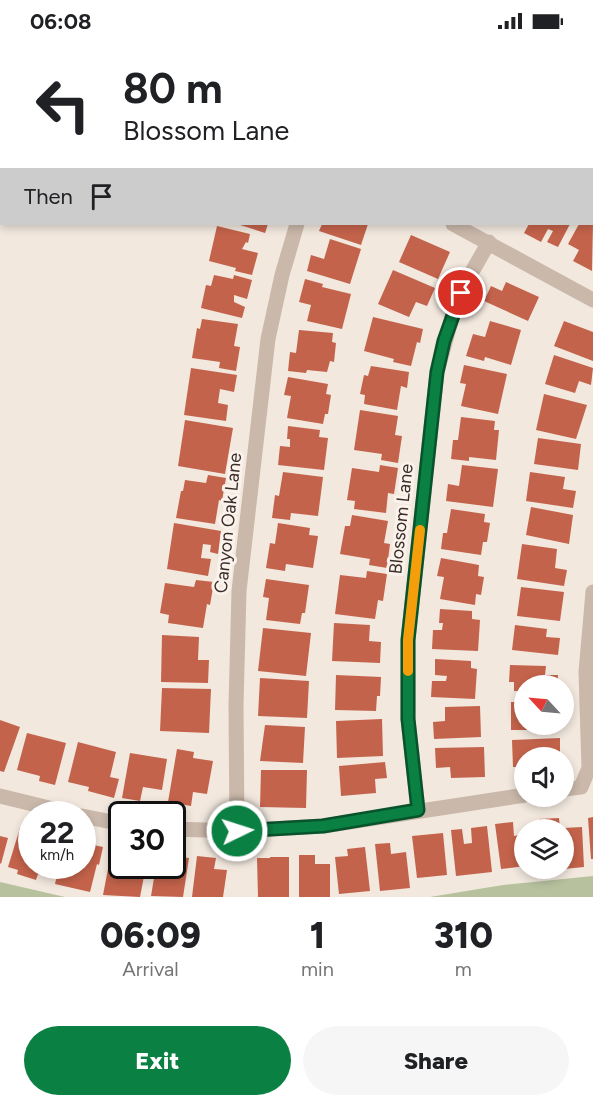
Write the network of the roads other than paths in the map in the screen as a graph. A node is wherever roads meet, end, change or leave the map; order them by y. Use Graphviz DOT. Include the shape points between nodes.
graph roads {
  1 [pos="297,225"];
  2 [pos="455,225"];
  3 [pos="489,242"];
  4 [pos="593,300"];
  5 [pos="593,592"];
  6 [pos="574,788"];
  7 [pos="0,796"];
  8 [pos="514,797"];
  9 [pos="21,801"];
  10 [pos="418,810"];
  11 [pos="186,830"];
  12 [pos="237,831"];
  1 -- 12 [label="street, Canyon Oak Lane" via="268,339 239,591"];
  2 -- 3 [label="street"];
  3 -- 4 [label="street"];
  3 -- 10 [label="street, Blossom Lane" via="454,310 437,372 408,640 408,719"];
  5 -- 6 [label="street" via="586,672 589,768 581,787"];
  7 -- 9 [label="street"];
  8 -- 10 [label="street"];
  10 -- 12 [label="street" via="323,826"];
  11 -- 12 [label="street"];
}
